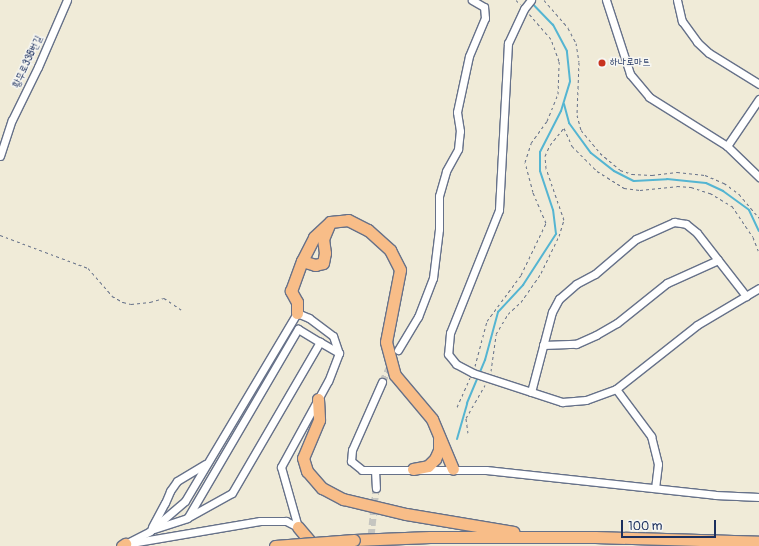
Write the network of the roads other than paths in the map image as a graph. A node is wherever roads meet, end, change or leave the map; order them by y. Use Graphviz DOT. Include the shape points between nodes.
graph roads {
  1 [pos="67,0"];
  2 [pos="472,0"];
  3 [pos="531,0"];
  4 [pos="606,0"];
  5 [pos="677,0"];
  6 [pos="759,84"];
  7 [pos="759,99"];
  8 [pos="726,146"];
  9 [pos="0,156"];
  10 [pos="759,177"];
  11 [pos="330,222"];
  12 [pos="718,260"];
  13 [pos="302,261"];
  14 [pos="759,288"];
  15 [pos="746,296"];
  16 [pos="298,313"];
  17 [pos="320,342"];
  18 [pos="543,345"];
  19 [pos="398,350"];
  20 [pos="339,353"];
  21 [pos="382,382"];
  22 [pos="616,389"];
  23 [pos="531,392"];
  24 [pos="318,399"];
  25 [pos="439,436"];
  26 [pos="207,463"];
  27 [pos="413,469"];
  28 [pos="453,469"];
  29 [pos="375,470"];
  30 [pos="655,487"];
  31 [pos="376,488"];
  32 [pos="759,497"];
  33 [pos="188,518"];
  34 [pos="298,527"];
  35 [pos="150,531"];
  36 [pos="548,538"];
  37 [pos="759,542"];
  38 [pos="123,545"];
  39 [pos="275,546"];
  40 [pos="314,546"];
  1 -- 9 [label="street, 황무로338번길" via="12,120"];
  2 -- 19 [label="street" via="484,7 485,18 469,56 457,112 460,131 458,149 446,171 439,196 439,229 433,278 418,317"];
  3 -- 23 [label="street" via="508,43 499,210 450,333 448,345 448,354 456,364 473,373"];
  4 -- 8 [label="street" via="630,74 649,97"];
  5 -- 6 [label="street" via="682,21 697,42"];
  7 -- 8 [label="street"];
  8 -- 10 [label="street"];
  11 -- 13 [label="highway" via="314,237"];
  11 -- 13 [label="highway" via="323,239 323,262 315,265"];
  11 -- 25 [label="highway" via="348,220 368,230 390,250 400,270 386,342 395,375 432,419"];
  12 -- 15 [label="street"];
  12 -- 18 [label="street" via="667,283 617,323 596,335 576,344"];
  12 -- 18 [label="street" via="697,233 686,224 674,222 636,239 595,274 576,284 559,299 552,312"];
  13 -- 16 [label="highway" via="290,291 297,302"];
  14 -- 15 [label="street"];
  15 -- 22 [label="street" via="697,325"];
  16 -- 20 [label="street" via="333,336"];
  16 -- 26 [label="street"];
  17 -- 20 [label="street"];
  17 -- 33 [label="street" via="232,493"];
  17 -- 33 [label="street" via="298,329"];
  18 -- 23 [label="street"];
  20 -- 24 [label="street" via="328,382"];
  21 -- 29 [label="street" via="352,450 351,461 362,470"];
  22 -- 23 [label="street" via="586,400 562,402"];
  22 -- 30 [label="street" via="651,436 658,464"];
  24 -- 34 [label="street" via="281,467"];
  24 -- 36 [label="highway" via="319,420 303,458 307,471 322,488 343,499 406,514"];
  25 -- 27 [label="highway" via="439,450 435,459 428,466"];
  25 -- 28 [label="highway"];
  26 -- 35 [label="street" via="185,501"];
  26 -- 35 [label="street" via="177,481"];
  27 -- 28 [label="street"];
  27 -- 29 [label="street"];
  28 -- 30 [label="street"];
  29 -- 31 [label="street"];
  30 -- 32 [label="street" via="715,495"];
  33 -- 35 [label="street"];
  34 -- 38 [label="street" via="286,521 260,521"];
  34 -- 40 [label="highway"];
  35 -- 38 [label="street"];
  36 -- 37 [label="highway"];
  36 -- 39 [label="highway, bridge" via="430,537"];
}
